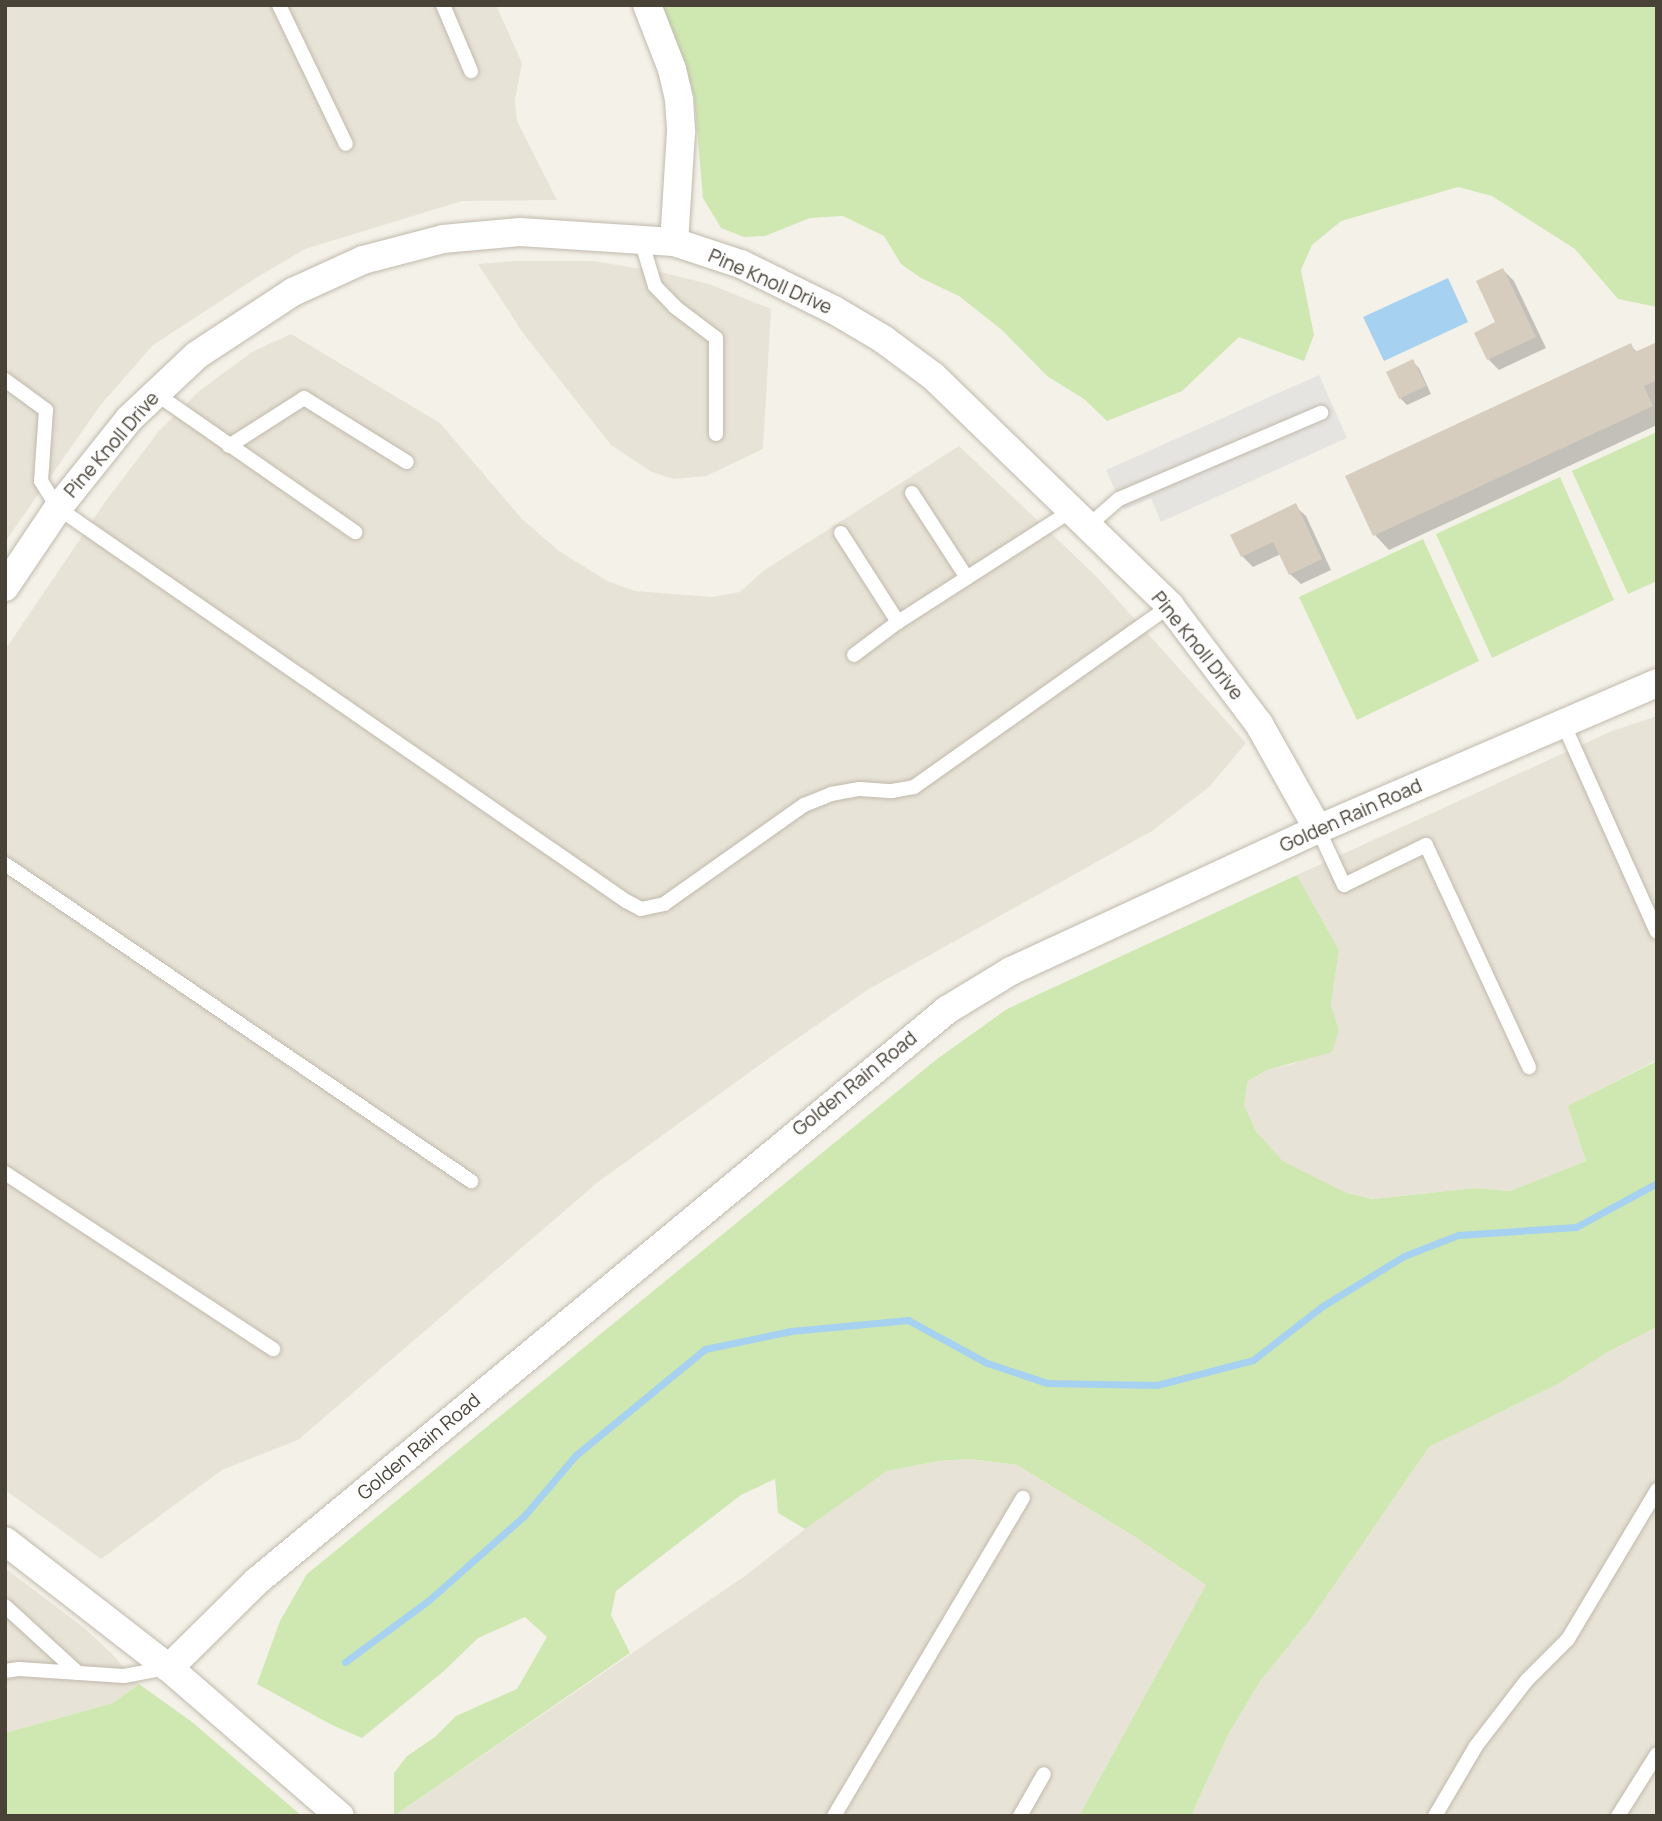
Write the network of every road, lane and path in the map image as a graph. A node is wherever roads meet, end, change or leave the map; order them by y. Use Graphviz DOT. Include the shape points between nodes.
graph roads {
  1 [pos="279,5"];
  2 [pos="443,5"];
  3 [pos="647,5"];
  4 [pos="471,71"];
  5 [pos="346,144"];
  6 [pos="641,240"];
  7 [pos="674,242"];
  8 [pos="5,380"];
  9 [pos="155,393"];
  10 [pos="1321,413"];
  11 [pos="716,434"];
  12 [pos="229,446"];
  13 [pos="407,462"];
  14 [pos="912,493"];
  15 [pos="58,508"];
  16 [pos="1080,518"];
  17 [pos="355,533"];
  18 [pos="841,533"];
  19 [pos="967,578"];
  20 [pos="5,587"];
  21 [pos="1170,606"];
  22 [pos="898,622"];
  23 [pos="854,655"];
  24 [pos="1657,683"];
  25 [pos="1563,723"];
  26 [pos="1318,829"];
  27 [pos="5,864"];
  28 [pos="1657,932"];
  29 [pos="1530,1067"];
  30 [pos="5,1173"];
  31 [pos="471,1181"];
  32 [pos="273,1349"];
  33 [pos="1657,1490"];
  34 [pos="1023,1498"];
  35 [pos="5,1541"];
  36 [pos="5,1606"];
  37 [pos="169,1668"];
  38 [pos="5,1671"];
  39 [pos="78,1673"];
  40 [pos="1657,1754"];
  41 [pos="1044,1774"];
  42 [pos="340,1816"];
  43 [pos="834,1816"];
  44 [pos="1020,1816"];
  45 [pos="1435,1816"];
  46 [pos="1618,1816"];
  1 -- 5 [label="lane"];
  2 -- 4 [label="lane"];
  3 -- 7 [label="street" via="672,69 678,100 681,132"];
  6 -- 7 [label="street, Pine Knoll Drive"];
  6 -- 9 [label="street, Pine Knoll Drive" via="520,232 443,239 363,260 293,292 240,324"];
  6 -- 11 [label="lane" via="655,286 716,338"];
  7 -- 16 [label="street, Pine Knoll Drive" via="741,264 883,339 933,376"];
  8 -- 15 [label="lane" via="46,411 41,481"];
  9 -- 12 [label="lane"];
  9 -- 15 [label="street, Pine Knoll Drive"];
  10 -- 16 [label="lane"];
  12 -- 13 [label="lane" via="304,398"];
  12 -- 17 [label="lane"];
  14 -- 19 [label="lane"];
  15 -- 20 [label="street, Pine Knoll Drive"];
  15 -- 21 [label="lane" via="641,909 664,904 804,805 860,789 914,787"];
  16 -- 19 [label="lane"];
  16 -- 21 [label="street, Pine Knoll Drive"];
  18 -- 22 [label="lane"];
  19 -- 22 [label="lane"];
  21 -- 26 [label="street, Pine Knoll Drive" via="1259,724"];
  22 -- 23 [label="lane"];
  24 -- 25 [label="street, Golden Rain Road"];
  25 -- 26 [label="street, Golden Rain Road"];
  25 -- 28 [label="lane"];
  26 -- 29 [label="lane" via="1344,885 1426,845"];
  26 -- 37 [label="street, Golden Rain Road" via="1011,971 947,1010 257,1581"];
  27 -- 31 [label="lane"];
  30 -- 32 [label="lane"];
  33 -- 45 [label="lane" via="1569,1639 1527,1680 1476,1746"];
  34 -- 43 [label="lane"];
  35 -- 37 [label="street"];
  36 -- 39 [label="lane"];
  37 -- 39 [label="lane" via="124,1676"];
  37 -- 42 [label="street"];
  38 -- 39 [label="lane"];
  40 -- 46 [label="lane"];
  41 -- 44 [label="lane"];
}
